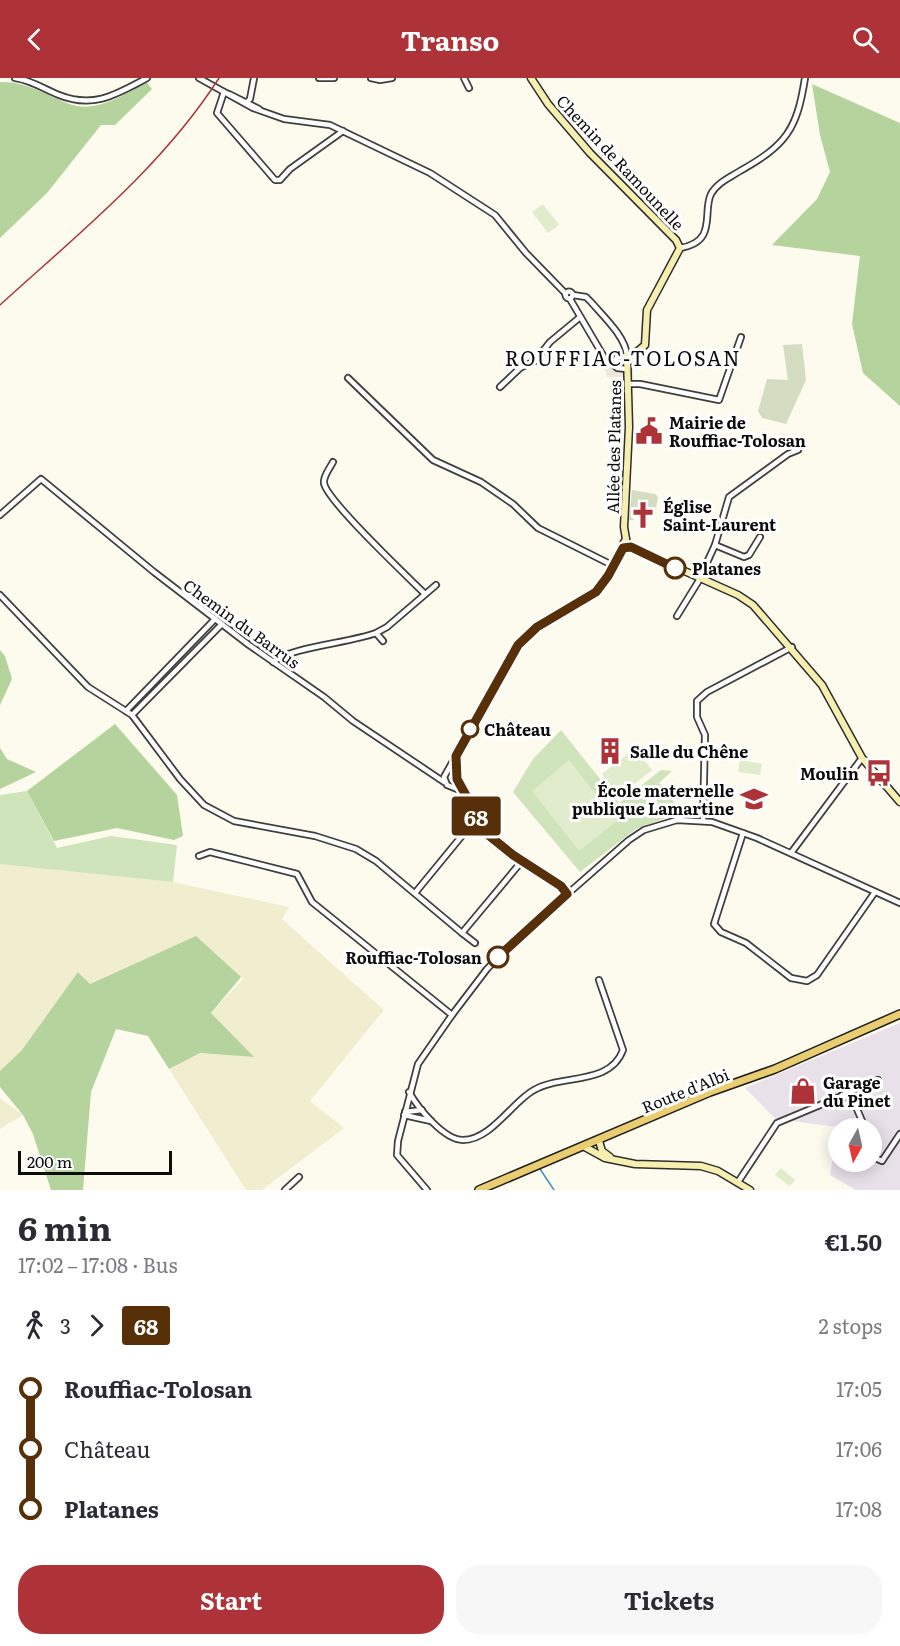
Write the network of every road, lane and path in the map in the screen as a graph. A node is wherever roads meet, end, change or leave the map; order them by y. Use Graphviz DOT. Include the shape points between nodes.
graph roads {
  1 [pos="15,78"];
  2 [pos="147,78"];
  3 [pos="199,78"];
  4 [pos="254,78"];
  5 [pos="318,78"];
  6 [pos="334,78"];
  7 [pos="371,78"];
  8 [pos="392,78"];
  9 [pos="464,78"];
  10 [pos="531,78"];
  11 [pos="805,78"];
  12 [pos="470,88"];
  13 [pos="224,92"];
  14 [pos="245,102"];
  15 [pos="344,131"];
  16 [pos="680,248"];
  17 [pos="570,296"];
  18 [pos="579,318"];
  19 [pos="741,337"];
  20 [pos="627,356"];
  21 [pos="613,362"];
  22 [pos="627,369"];
  23 [pos="348,378"];
  24 [pos="629,384"];
  25 [pos="500,387"];
  26 [pos="798,450"];
  27 [pos="333,462"];
  28 [pos="0,515"];
  29 [pos="760,537"];
  30 [pos="626,539"];
  31 [pos="715,545"];
  32 [pos="631,547"];
  33 [pos="623,548"];
  34 [pos="614,566"];
  35 [pos="700,579"];
  36 [pos="436,585"];
  37 [pos="425,594"];
  38 [pos="0,595"];
  39 [pos="677,616"];
  40 [pos="215,619"];
  41 [pos="222,624"];
  42 [pos="376,633"];
  43 [pos="384,641"];
  44 [pos="792,647"];
  45 [pos="273,662"];
  46 [pos="126,711"];
  47 [pos="132,715"];
  48 [pos="456,756"];
  49 [pos="862,759"];
  50 [pos="446,774"];
  51 [pos="436,775"];
  52 [pos="456,778"];
  53 [pos="444,782"];
  54 [pos="451,786"];
  55 [pos="462,791"];
  56 [pos="900,802"];
  57 [pos="478,820"];
  58 [pos="703,820"];
  59 [pos="743,833"];
  60 [pos="791,853"];
  61 [pos="199,856"];
  62 [pos="522,861"];
  63 [pos="875,892"];
  64 [pos="415,893"];
  65 [pos="567,894"];
  66 [pos="900,903"];
  67 [pos="462,933"];
  68 [pos="475,943"];
  69 [pos="598,980"];
  70 [pos="900,1014"];
  71 [pos="452,1015"];
  72 [pos="878,1080"];
  73 [pos="410,1092"];
  74 [pos="840,1096"];
  75 [pos="422,1110"];
  76 [pos="405,1113"];
  77 [pos="860,1118"];
  78 [pos="431,1121"];
  79 [pos="900,1134"];
  80 [pos="599,1141"];
  81 [pos="585,1147"];
  82 [pos="616,1161"];
  83 [pos="882,1161"];
  84 [pos="299,1178"];
  85 [pos="738,1182"];
  86 [pos="285,1190"];
  87 [pos="427,1190"];
  88 [pos="479,1190"];
  89 [pos="750,1190"];
  1 -- 2 [label="street" via="91,102 107,99"];
  3 -- 13 [label="street"];
  4 -- 14 [label="street"];
  5 -- 6 [label="street"];
  7 -- 8 [label="street"];
  9 -- 12 [label="street"];
  10 -- 16 [label="street, Chemin de Ramounelle" via="590,153"];
  11 -- 16 [label="street" via="798,113 788,134 760,158 716,186 708,203 707,226 693,243"];
  13 -- 14 [label="street"];
  13 -- 15 [label="street" via="217,113 275,180"];
  14 -- 15 [label="street" via="284,119 323,123"];
  15 -- 17 [label="street" via="421,167 479,202"];
  16 -- 20 [label="street, Chemin de Ramounelle" via="647,310 645,345"];
  17 -- 18 [label="street"];
  17 -- 20 [label="street" via="586,297 591,302 627,347"];
  18 -- 21 [label="street" via="604,357"];
  18 -- 25 [label="street" via="550,342 536,361 520,368"];
  19 -- 24 [label="street" via="719,400"];
  20 -- 21 [label="street" via="617,357"];
  20 -- 22 [label="street, Allée des Platanes"];
  21 -- 22 [label="street" via="617,369"];
  22 -- 24 [label="street, Allée des Platanes"];
  23 -- 34 [label="street" via="433,460 481,482 538,528"];
  24 -- 30 [label="street, Allée des Platanes"];
  26 -- 31 [label="street" via="729,497"];
  27 -- 37 [label="street" via="324,486 344,512"];
  28 -- 40 [label="street, Chemin du Barrus" via="40,479"];
  29 -- 31 [label="street" via="744,557"];
  30 -- 32 [label="street" via="631,541"];
  30 -- 33 [label="street, Allée des Platanes"];
  31 -- 35 [label="street"];
  32 -- 33 [label="street"];
  32 -- 35 [label="street"];
  33 -- 34 [label="street"];
  34 -- 48 [label="street" via="590,597 547,620 518,645"];
  35 -- 39 [label="street"];
  35 -- 44 [label="street" via="753,605"];
  36 -- 37 [label="street"];
  37 -- 42 [label="street"];
  38 -- 46 [label="street" via="88,687"];
  40 -- 41 [label="street, Chemin du Barrus"];
  40 -- 46 [label="street"];
  41 -- 45 [label="street, Chemin du Barrus"];
  41 -- 47 [label="street"];
  42 -- 43 [label="street"];
  42 -- 45 [label="street" via="354,641 286,653"];
  44 -- 49 [label="street" via="822,685"];
  44 -- 58 [label="street" via="707,692 698,701 697,717 705,735"];
  45 -- 51 [label="street, Chemin du Barrus"];
  46 -- 47 [label="street"];
  47 -- 64 [label="street" via="204,805 234,821 315,836 356,849"];
  48 -- 50 [label="street"];
  48 -- 52 [label="street"];
  49 -- 56 [label="street"];
  49 -- 60 [label="street"];
  50 -- 51 [label="street"];
  50 -- 52 [label="street"];
  50 -- 53 [label="street"];
  51 -- 53 [label="street, Chemin du Barrus"];
  52 -- 54 [label="street"];
  52 -- 55 [label="street"];
  53 -- 54 [label="street, Chemin du Barrus"];
  54 -- 55 [label="street, Chemin du Barrus"];
  55 -- 57 [label="street"];
  57 -- 62 [label="street" via="497,844"];
  57 -- 64 [label="street"];
  58 -- 59 [label="street"];
  58 -- 65 [label="street" via="672,821 636,834"];
  59 -- 60 [label="street"];
  59 -- 63 [label="street" via="714,924 796,980 807,981 817,975"];
  60 -- 63 [label="street"];
  61 -- 71 [label="street" via="210,852 297,874 312,902"];
  62 -- 65 [label="street"];
  62 -- 67 [label="street"];
  63 -- 66 [label="street"];
  64 -- 67 [label="street"];
  65 -- 71 [label="street" via="503,951"];
  67 -- 68 [label="street"];
  69 -- 78 [label="street" via="623,1050 620,1059 589,1077 534,1090 496,1124 470,1139 456,1138"];
  70 -- 80 [label="main road, Route d'Albi"];
  71 -- 73 [label="street" via="418,1064"];
  72 -- 74 [label="street"];
  73 -- 75 [label="street"];
  73 -- 76 [label="street"];
  74 -- 77 [label="street" via="851,1098"];
  74 -- 85 [label="street" via="777,1123"];
  75 -- 76 [label="street"];
  75 -- 78 [label="street"];
  76 -- 78 [label="street"];
  76 -- 87 [label="street" via="398,1158"];
  79 -- 83 [label="street"];
  80 -- 81 [label="main road, Route d'Albi"];
  80 -- 82 [label="street" via="602,1151"];
  81 -- 82 [label="street"];
  81 -- 88 [label="main road, Route d'Albi"];
  82 -- 85 [label="street" via="702,1166"];
  84 -- 86 [label="street"];
  85 -- 89 [label="street"];
}
